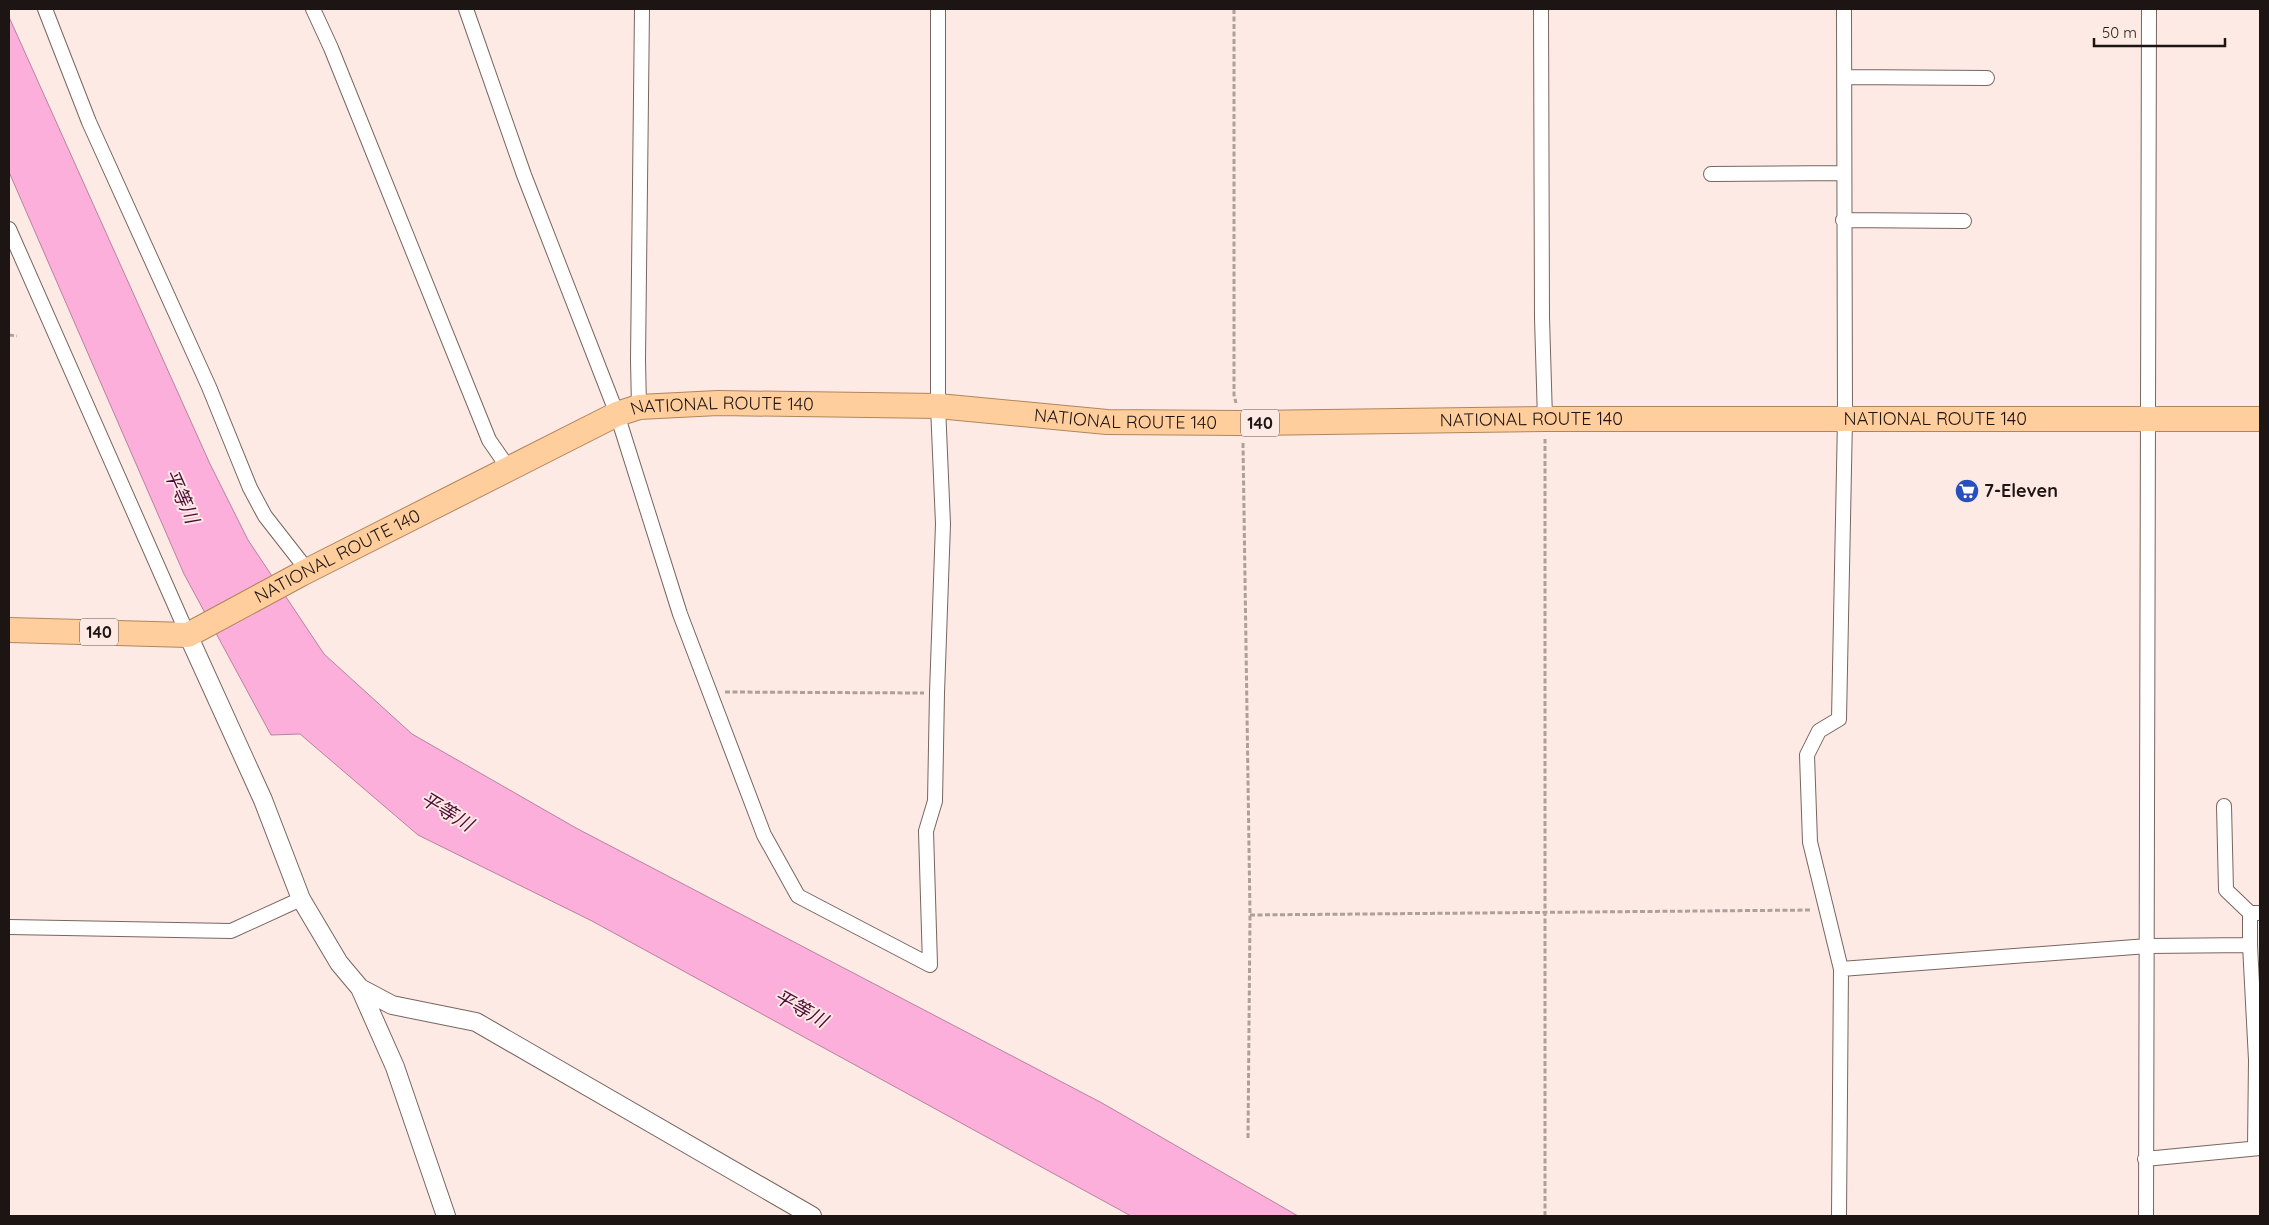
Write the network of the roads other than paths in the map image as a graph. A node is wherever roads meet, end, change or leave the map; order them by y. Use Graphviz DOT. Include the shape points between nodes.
graph roads {
  1 [pos="45,9"];
  2 [pos="313,9"];
  3 [pos="466,9"];
  4 [pos="642,9"];
  5 [pos="938,9"];
  6 [pos="1541,9"];
  7 [pos="1844,9"];
  8 [pos="2149,9"];
  9 [pos="1845,77"];
  10 [pos="1987,78"];
  11 [pos="1843,173"];
  12 [pos="1712,174"];
  13 [pos="1843,220"];
  14 [pos="1964,221"];
  15 [pos="9,229"];
  16 [pos="938,406"];
  17 [pos="639,407"];
  18 [pos="617,414"];
  19 [pos="2148,418"];
  20 [pos="1545,419"];
  21 [pos="1845,419"];
  22 [pos="2260,419"];
  23 [pos="510,469"];
  24 [pos="304,572"];
  25 [pos="9,630"];
  26 [pos="192,633"];
  27 [pos="2224,806"];
  28 [pos="301,899"];
  29 [pos="2255,913"];
  30 [pos="9,927"];
  31 [pos="2250,945"];
  32 [pos="2148,946"];
  33 [pos="1841,969"];
  34 [pos="360,988"];
  35 [pos="2258,1148"];
  36 [pos="2145,1159"];
  37 [pos="446,1216"];
  38 [pos="812,1216"];
  39 [pos="1839,1216"];
  40 [pos="2146,1216"];
  1 -- 24 [label="street" via="89,122 206,378 250,488 265,516"];
  2 -- 23 [label="street" via="489,440"];
  3 -- 18 [label="street" via="524,175"];
  4 -- 17 [label="street"];
  5 -- 16 [label="street"];
  6 -- 20 [label="street"];
  7 -- 9 [label="street"];
  8 -- 19 [label="street"];
  9 -- 10 [label="street"];
  9 -- 11 [label="street"];
  11 -- 12 [label="street"];
  11 -- 13 [label="street"];
  13 -- 14 [label="street"];
  13 -- 21 [label="street"];
  15 -- 26 [label="street"];
  16 -- 17 [label="highway, NATIONAL ROUTE 140 / 140" via="718,403"];
  16 -- 18 [label="street" via="943,524 935,801 926,831 930,965 798,896 764,835 680,614"];
  16 -- 20 [label="highway, NATIONAL ROUTE 140 / 140" via="1107,422"];
  17 -- 18 [label="highway, NATIONAL ROUTE 140 / 140"];
  18 -- 23 [label="highway, NATIONAL ROUTE 140 / 140"];
  19 -- 21 [label="highway, NATIONAL ROUTE 140 / 140"];
  19 -- 22 [label="highway, NATIONAL ROUTE 140 / 140"];
  19 -- 32 [label="street"];
  20 -- 21 [label="highway, NATIONAL ROUTE 140 / 140"];
  21 -- 33 [label="street" via="1839,719 1819,730 1807,755 1810,842"];
  23 -- 24 [label="highway, NATIONAL ROUTE 140 / 140"];
  24 -- 26 [label="highway, NATIONAL ROUTE 140 / 140"];
  25 -- 26 [label="highway, 140"];
  26 -- 28 [label="street"];
  27 -- 29 [label="street" via="2226,890"];
  28 -- 30 [label="street" via="231,931"];
  28 -- 34 [label="street" via="339,963"];
  29 -- 31 [label="street"];
  31 -- 32 [label="street"];
  31 -- 35 [label="street"];
  32 -- 33 [label="street"];
  32 -- 36 [label="street"];
  33 -- 39 [label="street"];
  34 -- 37 [label="street" via="395,1067"];
  34 -- 38 [label="street" via="392,1005 476,1022"];
  35 -- 36 [label="street"];
  36 -- 40 [label="street"];
}
